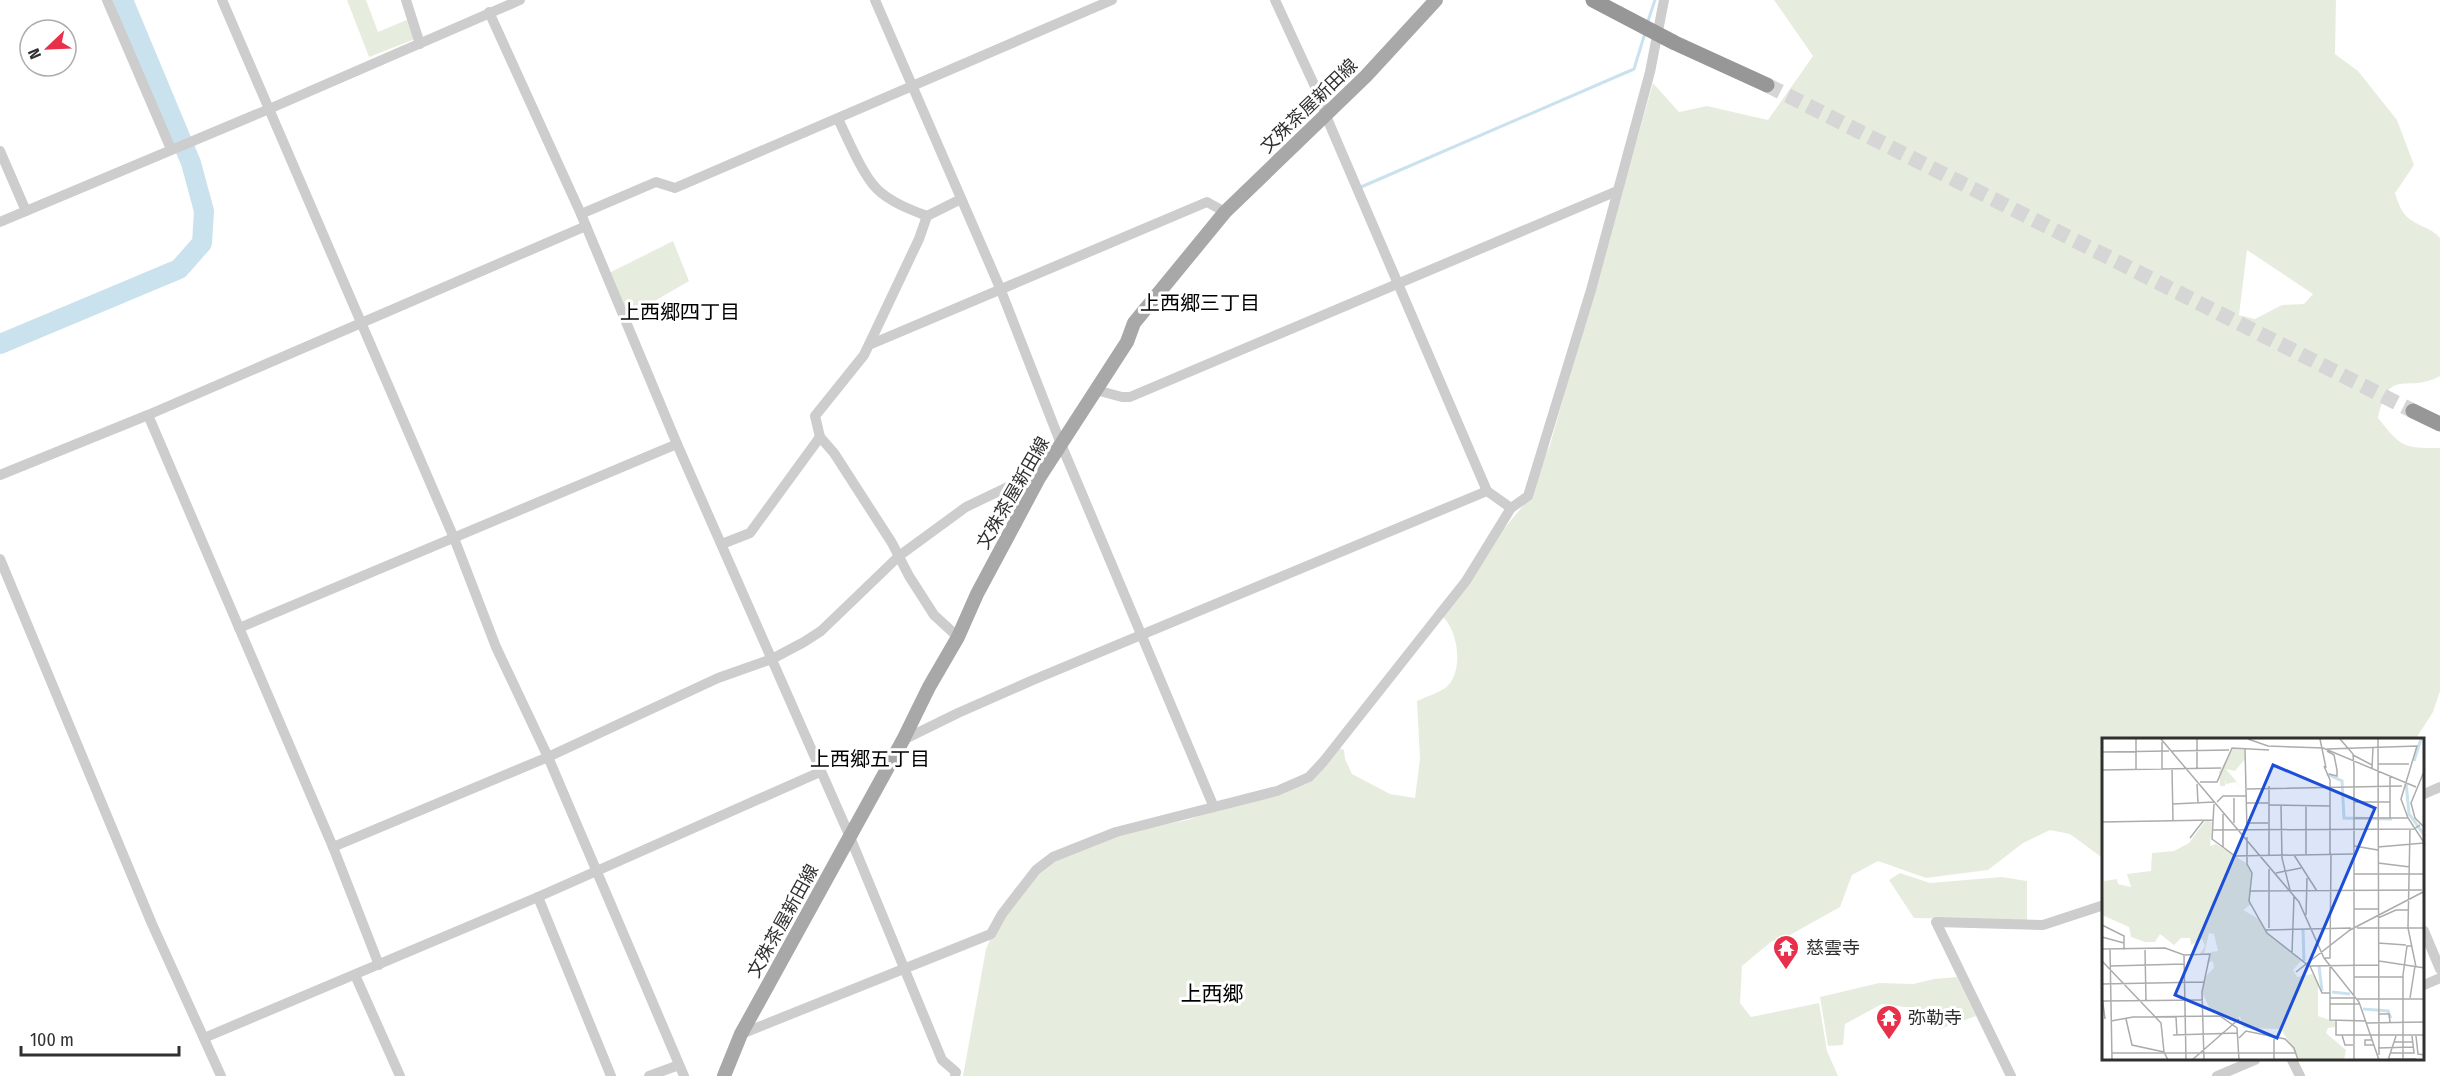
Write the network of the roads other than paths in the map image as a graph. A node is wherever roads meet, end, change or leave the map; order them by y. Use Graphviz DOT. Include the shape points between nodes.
graph roads {
  1 [pos="107,0"];
  2 [pos="222,0"];
  3 [pos="406,0"];
  4 [pos="520,0"];
  5 [pos="875,0"];
  6 [pos="1112,0"];
  7 [pos="1275,0"];
  8 [pos="1436,0"];
  9 [pos="1593,0"];
  10 [pos="1664,0"];
  11 [pos="489,12"];
  12 [pos="420,44"];
  13 [pos="913,86"];
  14 [pos="1767,86"];
  15 [pos="269,109"];
  16 [pos="1326,116"];
  17 [pos="838,119"];
  18 [pos="173,148"];
  19 [pos="0,151"];
  20 [pos="1617,191"];
  21 [pos="961,199"];
  22 [pos="26,211"];
  23 [pos="1225,212"];
  24 [pos="582,214"];
  25 [pos="927,216"];
  26 [pos="0,222"];
  27 [pos="586,226"];
  28 [pos="1398,283"];
  29 [pos="1000,288"];
  30 [pos="362,324"];
  31 [pos="869,345"];
  32 [pos="1096,390"];
  33 [pos="2413,411"];
  34 [pos="148,415"];
  35 [pos="2437,423"];
  36 [pos="820,436"];
  37 [pos="677,444"];
  38 [pos="1061,444"];
  39 [pos="0,475"];
  40 [pos="1487,491"];
  41 [pos="1511,508"];
  42 [pos="454,538"];
  43 [pos="722,544"];
  44 [pos="899,556"];
  45 [pos="0,559"];
  46 [pos="239,628"];
  47 [pos="1142,634"];
  48 [pos="958,637"];
  49 [pos="772,659"];
  50 [pos="903,740"];
  51 [pos="548,757"];
  52 [pos="820,772"];
  53 [pos="2440,787"];
  54 [pos="2425,794"];
  55 [pos="1213,805"];
  56 [pos="850,837"];
  57 [pos="333,847"];
  58 [pos="596,870"];
  59 [pos="538,897"];
  60 [pos="2102,905"];
  61 [pos="2425,933"];
  62 [pos="379,964"];
  63 [pos="905,968"];
  64 [pos="2440,969"];
  65 [pos="355,975"];
  66 [pos="2440,978"];
  67 [pos="2425,985"];
  68 [pos="741,1034"];
  69 [pos="204,1038"];
  70 [pos="2251,1061"];
  71 [pos="2293,1061"];
  72 [pos="679,1065"];
  73 [pos="220,1076"];
  74 [pos="400,1076"];
  75 [pos="611,1076"];
  76 [pos="649,1076"];
  77 [pos="684,1076"];
  78 [pos="724,1076"];
  79 [pos="955,1076"];
  80 [pos="2011,1076"];
  81 [pos="2217,1076"];
  82 [pos="2300,1076"];
  1 -- 18 [label="street"];
  2 -- 15 [label="street"];
  3 -- 12 [label="street"];
  4 -- 11 [label="street"];
  5 -- 13 [label="street"];
  6 -- 13 [label="street"];
  7 -- 16 [label="street"];
  8 -- 16 [label="main road, 文殊茶屋新田線"];
  9 -- 14 [label="highway"];
  10 -- 20 [label="street" via="1650,72"];
  11 -- 12 [label="street"];
  11 -- 24 [label="street"];
  12 -- 15 [label="street"];
  13 -- 17 [label="street"];
  13 -- 21 [label="street"];
  15 -- 18 [label="street"];
  15 -- 30 [label="street"];
  16 -- 23 [label="main road, 文殊茶屋新田線"];
  16 -- 28 [label="street"];
  17 -- 24 [label="street" via="675,188 656,182"];
  17 -- 25 [label="street" via="856,158 877,189"];
  18 -- 22 [label="street"];
  19 -- 22 [label="street"];
  20 -- 28 [label="street"];
  20 -- 41 [label="street" via="1528,496"];
  21 -- 25 [label="street"];
  21 -- 29 [label="street"];
  22 -- 26 [label="street"];
  23 -- 29 [label="street" via="1207,202"];
  23 -- 32 [label="main road, 文殊茶屋新田線" via="1134,323 1127,342"];
  24 -- 27 [label="street"];
  25 -- 31 [label="street"];
  27 -- 30 [label="street"];
  27 -- 37 [label="street"];
  28 -- 32 [label="street" via="1130,397"];
  28 -- 40 [label="street"];
  29 -- 31 [label="street"];
  29 -- 38 [label="street"];
  30 -- 34 [label="street"];
  30 -- 42 [label="street"];
  31 -- 36 [label="street" via="815,416"];
  32 -- 38 [label="main road, 文殊茶屋新田線"];
  33 -- 35 [label="highway"];
  34 -- 39 [label="street"];
  34 -- 46 [label="street"];
  36 -- 43 [label="street" via="750,533"];
  36 -- 44 [label="street"];
  37 -- 42 [label="street"];
  37 -- 43 [label="street"];
  38 -- 44 [label="street" via="1022,480 966,507"];
  38 -- 47 [label="street"];
  38 -- 48 [label="main road, 文殊茶屋新田線" via="977,594"];
  40 -- 41 [label="street"];
  40 -- 47 [label="street"];
  41 -- 55 [label="street" via="1466,581 1309,777 1277,791"];
  42 -- 46 [label="street"];
  42 -- 51 [label="street" via="496,647"];
  43 -- 49 [label="street"];
  44 -- 48 [label="street" via="934,615"];
  44 -- 49 [label="street" via="821,631"];
  45 -- 69 [label="street"];
  46 -- 57 [label="street"];
  47 -- 50 [label="street"];
  47 -- 55 [label="street"];
  48 -- 50 [label="main road, 文殊茶屋新田線"];
  49 -- 51 [label="street" via="718,678"];
  49 -- 52 [label="street"];
  50 -- 56 [label="main road, 文殊茶屋新田線"];
  51 -- 57 [label="street"];
  51 -- 58 [label="street"];
  52 -- 56 [label="street"];
  52 -- 58 [label="street"];
  53 -- 54 [label="street"];
  55 -- 63 [label="street" via="1116,832 1053,857 1036,870 1002,914 992,934"];
  56 -- 63 [label="street"];
  56 -- 68 [label="main road, 文殊茶屋新田線"];
  57 -- 62 [label="street"];
  58 -- 59 [label="street"];
  58 -- 72 [label="street"];
  59 -- 62 [label="street"];
  59 -- 75 [label="street"];
  60 -- 80 [label="street" via="2043,925 1936,922"];
  61 -- 64 [label="street"];
  62 -- 65 [label="street"];
  63 -- 68 [label="street"];
  63 -- 79 [label="street" via="942,1060 956,1072"];
  65 -- 69 [label="street"];
  65 -- 74 [label="street"];
  66 -- 67 [label="street"];
  68 -- 78 [label="main road, 文殊茶屋新田線"];
  69 -- 73 [label="street"];
  70 -- 81 [label="street"];
  71 -- 82 [label="street"];
  72 -- 76 [label="street"];
  72 -- 77 [label="street"];
}
